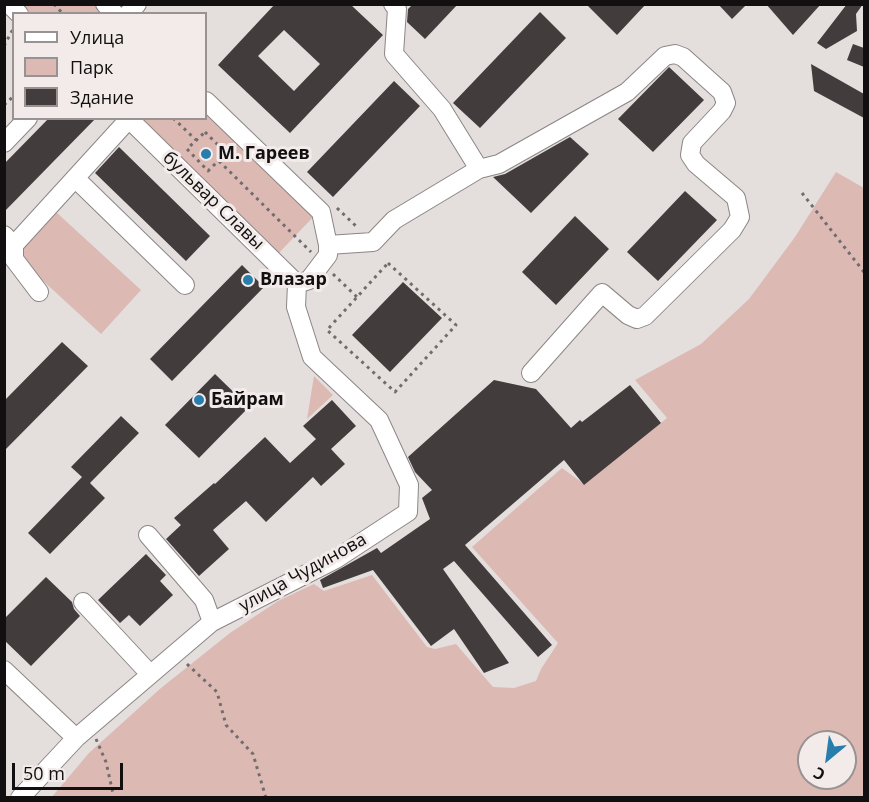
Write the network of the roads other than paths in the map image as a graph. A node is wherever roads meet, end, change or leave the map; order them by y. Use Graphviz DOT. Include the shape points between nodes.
graph roads {
  1 [pos="393,4"];
  2 [pos="207,102"];
  3 [pos="26,120"];
  4 [pos="127,120"];
  5 [pos="129,120"];
  6 [pos="4,143"];
  7 [pos="479,169"];
  8 [pos="75,178"];
  9 [pos="9,240"];
  10 [pos="328,245"];
  11 [pos="297,284"];
  12 [pos="185,285"];
  13 [pos="39,292"];
  14 [pos="531,373"];
  15 [pos="148,535"];
  16 [pos="83,602"];
  17 [pos="212,622"];
  18 [pos="4,670"];
  19 [pos="150,674"];
  20 [pos="76,738"];
  21 [pos="20,798"];
  1 -- 7 [label="street" via="397,9 394,54 442,109"];
  2 -- 10 [label="street" via="321,212"];
  3 -- 6 [label="street"];
  4 -- 8 [label="street"];
  5 -- 11 [label="street, бульвар Славы"];
  7 -- 10 [label="street" via="394,220 373,242"];
  7 -- 14 [label="street" via="499,164 627,92 665,56 683,57 722,92 726,103 692,143 690,154 696,164 736,198 740,217 732,230 645,316 628,315 602,293"];
  8 -- 9 [label="street"];
  8 -- 12 [label="street"];
  9 -- 13 [label="street" via="14,259"];
  10 -- 11 [label="street" via="328,255 309,280"];
  11 -- 17 [label="street, улица Чудинова" via="296,307 312,357 379,420 410,485 408,512 336,559"];
  15 -- 17 [label="street" via="204,600"];
  16 -- 19 [label="street"];
  17 -- 19 [label="street, улица Чудинова"];
  18 -- 20 [label="street"];
  19 -- 20 [label="street, улица Чудинова"];
  20 -- 21 [label="street, улица Чудинова"];
}
